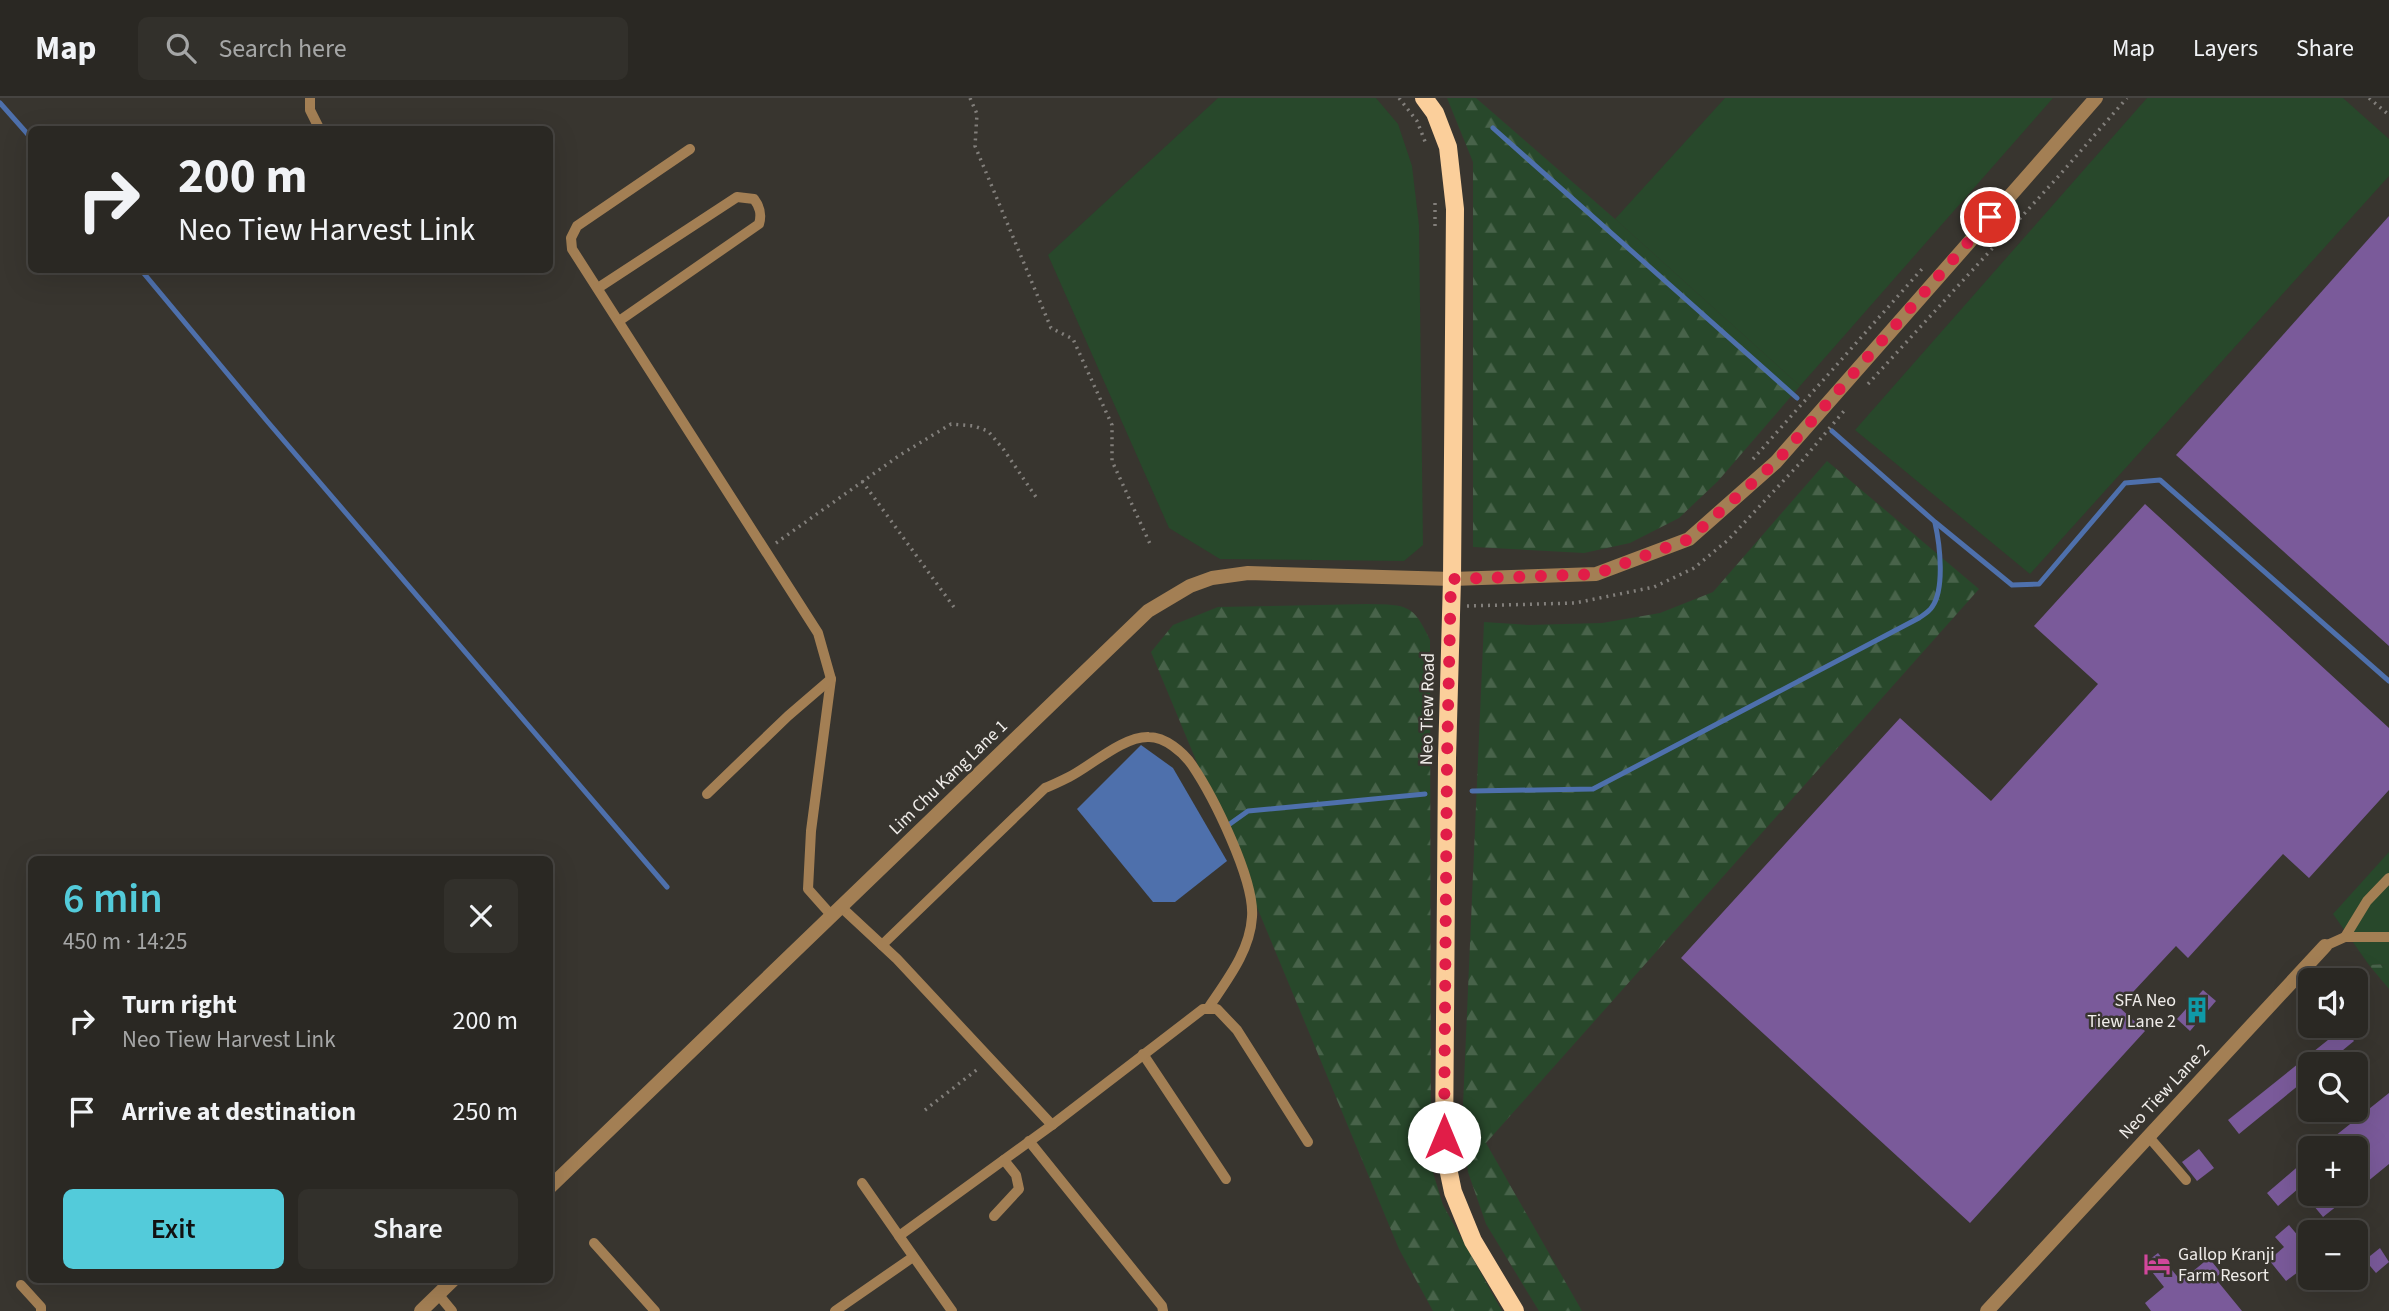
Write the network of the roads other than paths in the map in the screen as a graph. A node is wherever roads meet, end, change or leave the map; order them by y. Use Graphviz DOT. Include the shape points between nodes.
graph roads {
  1 [pos="310,98"];
  2 [pos="1424,98"];
  3 [pos="2096,98"];
  4 [pos="318,126"];
  5 [pos="690,149"];
  6 [pos="597,288"];
  7 [pos="619,321"];
  8 [pos="1451,579"];
  9 [pos="831,680"];
  10 [pos="707,794"];
  11 [pos="2388,881"];
  12 [pos="836,911"];
  13 [pos="2345,937"];
  14 [pos="2389,937"];
  15 [pos="882,945"];
  16 [pos="2325,946"];
  17 [pos="1209,1007"];
  18 [pos="1143,1054"];
  19 [pos="1052,1125"];
  20 [pos="2148,1136"];
  21 [pos="1029,1141"];
  22 [pos="1308,1142"];
  23 [pos="1004,1160"];
  24 [pos="1226,1179"];
  25 [pos="2186,1180"];
  26 [pos="862,1183"];
  27 [pos="553,1184"];
  28 [pos="995,1216"];
  29 [pos="899,1236"];
  30 [pos="594,1243"];
  31 [pos="913,1257"];
  32 [pos="450,1283"];
  33 [pos="22,1284"];
  34 [pos="438,1294"];
  35 [pos="41,1311"];
  36 [pos="421,1311"];
  37 [pos="452,1311"];
  38 [pos="655,1311"];
  39 [pos="835,1311"];
  40 [pos="952,1311"];
  41 [pos="1163,1311"];
  42 [pos="1515,1311"];
  43 [pos="1987,1311"];
  1 -- 4 [label="lane"];
  2 -- 8 [label="main road, Neo Tiew Road" via="1448,147 1455,209"];
  3 -- 8 [label="street, Lim Chu Kang Lane 1" via="1776,462 1689,539 1596,574"];
  5 -- 6 [label="lane" via="573,232 572,249"];
  6 -- 7 [label="lane"];
  6 -- 7 [label="lane" via="737,197 758,204 758,224"];
  7 -- 9 [label="lane" via="818,633"];
  8 -- 12 [label="street, Lim Chu Kang Lane 1" via="1248,573 1190,586 1149,611"];
  8 -- 42 [label="main road, Neo Tiew Road" via="1444,1149 1453,1192 1474,1241"];
  9 -- 10 [label="lane"];
  9 -- 12 [label="lane" via="808,889"];
  11 -- 13 [label="lane" via="2367,901"];
  12 -- 15 [label="lane"];
  12 -- 27 [label="street, Lim Chu Kang Lane 1"];
  13 -- 14 [label="lane, Neo Tiew Lane 2"];
  13 -- 16 [label="lane, Neo Tiew Lane 2"];
  15 -- 17 [label="lane" via="1045,788 1139,737 1152,736 1175,748 1191,764 1250,886 1252,919 1247,941 1239,962"];
  15 -- 19 [label="lane"];
  16 -- 20 [label="street, Neo Tiew Lane 2"];
  17 -- 18 [label="lane"];
  17 -- 22 [label="lane" via="1217,1009 1237,1030"];
  18 -- 19 [label="lane"];
  18 -- 24 [label="lane"];
  19 -- 21 [label="lane"];
  20 -- 25 [label="lane"];
  20 -- 43 [label="street, Neo Tiew Lane 2"];
  21 -- 23 [label="lane"];
  21 -- 41 [label="lane"];
  23 -- 28 [label="lane" via="1016,1175 1018,1189"];
  23 -- 29 [label="lane"];
  26 -- 29 [label="lane"];
  29 -- 31 [label="lane"];
  30 -- 38 [label="lane"];
  31 -- 39 [label="lane"];
  31 -- 40 [label="lane"];
  32 -- 34 [label="street"];
  33 -- 35 [label="lane"];
  34 -- 36 [label="street"];
  34 -- 37 [label="lane"];
}
